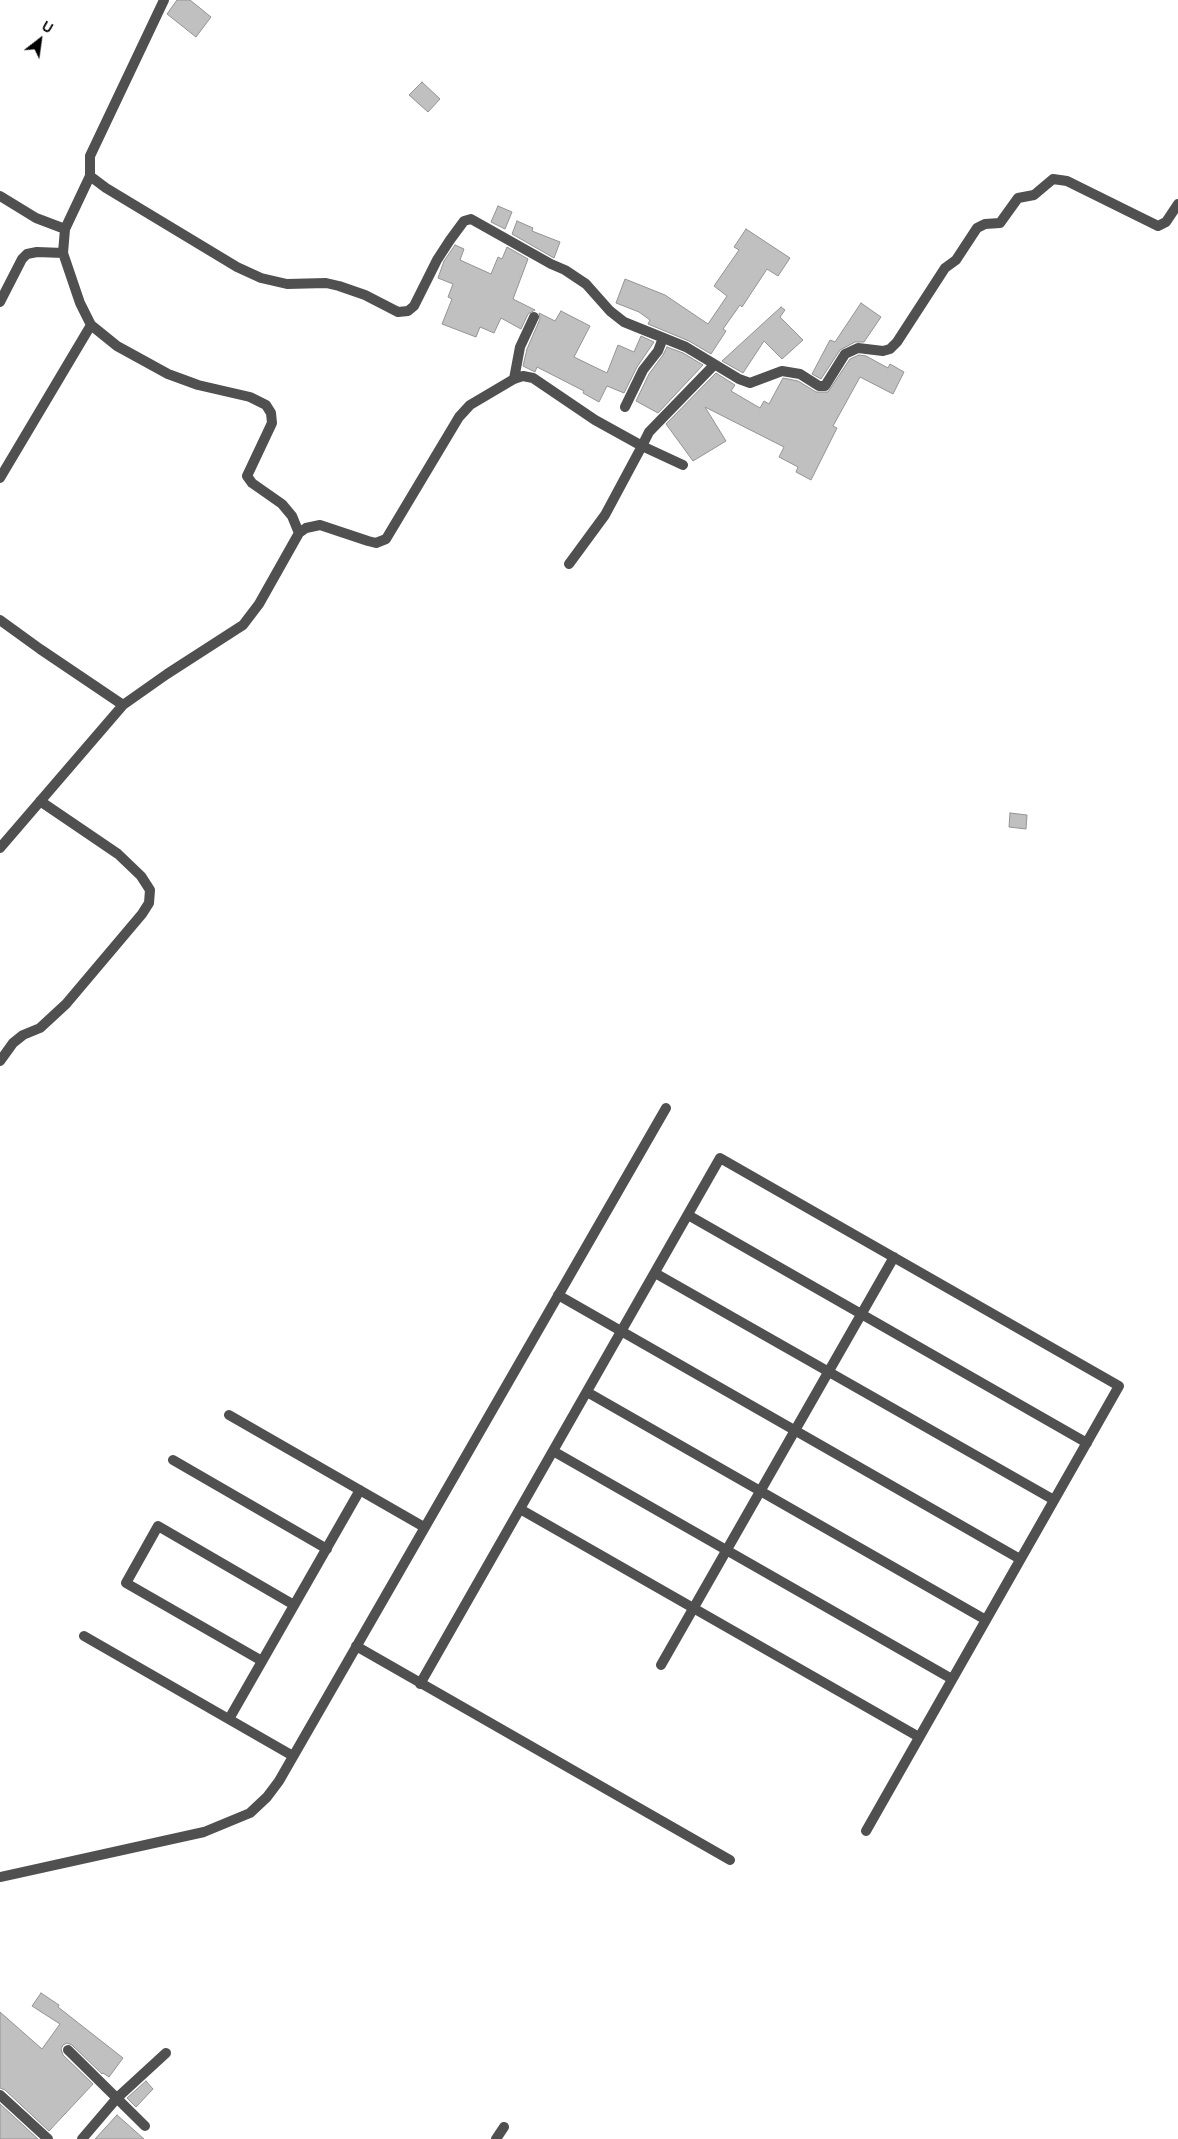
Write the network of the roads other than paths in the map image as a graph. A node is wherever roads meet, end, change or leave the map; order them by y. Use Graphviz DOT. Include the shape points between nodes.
graph roads {
  1 [pos="164,0"];
  2 [pos="90,176"];
  3 [pos="0,196"];
  4 [pos="1178,204"];
  5 [pos="65,228"];
  6 [pos="63,253"];
  7 [pos="0,302"];
  8 [pos="534,317"];
  9 [pos="91,325"];
  10 [pos="663,338"];
  11 [pos="714,365"];
  12 [pos="514,379"];
  13 [pos="624,407"];
  14 [pos="642,446"];
  15 [pos="683,465"];
  16 [pos="0,478"];
  17 [pos="299,533"];
  18 [pos="569,564"];
  19 [pos="0,620"];
  20 [pos="123,705"];
  21 [pos="40,802"];
  22 [pos="0,848"];
  23 [pos="0,1061"];
  24 [pos="666,1108"];
  25 [pos="688,1215"];
  26 [pos="894,1257"];
  27 [pos="655,1273"];
  28 [pos="558,1295"];
  29 [pos="861,1314"];
  30 [pos="621,1331"];
  31 [pos="828,1372"];
  32 [pos="586,1392"];
  33 [pos="229,1415"];
  34 [pos="795,1430"];
  35 [pos="1087,1442"];
  36 [pos="553,1451"];
  37 [pos="173,1460"];
  38 [pos="360,1490"];
  39 [pos="760,1491"];
  40 [pos="1054,1500"];
  41 [pos="520,1510"];
  42 [pos="424,1527"];
  43 [pos="327,1549"];
  44 [pos="726,1550"];
  45 [pos="1020,1559"];
  46 [pos="294,1605"];
  47 [pos="693,1608"];
  48 [pos="986,1620"];
  49 [pos="84,1636"];
  50 [pos="356,1646"];
  51 [pos="262,1661"];
  52 [pos="661,1665"];
  53 [pos="952,1679"];
  54 [pos="420,1684"];
  55 [pos="229,1719"];
  56 [pos="919,1737"];
  57 [pos="293,1756"];
  58 [pos="866,1831"];
  59 [pos="730,1860"];
  60 [pos="0,1877"];
  61 [pos="68,2050"];
  62 [pos="166,2053"];
  63 [pos="0,2095"];
  64 [pos="117,2098"];
  65 [pos="145,2126"];
  66 [pos="504,2127"];
  67 [pos="48,2139"];
  68 [pos="82,2139"];
  69 [pos="496,2139"];
  1 -- 2 [label="street" via="90,156"];
  2 -- 5 [label="street"];
  2 -- 10 [label="street" via="237,267 261,278 287,284 339,286 365,294 398,312 408,311 414,306 450,240 464,221 471,219 579,279 624,322"];
  3 -- 5 [label="street" via="36,218"];
  4 -- 11 [label="street" via="1166,222 1158,226 1067,181 1053,179 1034,195 1018,198 1000,223 977,228 956,260 945,268 890,349 858,348 845,354 825,386 814,384 800,374 782,371 750,383"];
  5 -- 6 [label="street"];
  6 -- 7 [label="street" via="27,254"];
  6 -- 9 [label="street"];
  8 -- 12 [label="street" via="520,347"];
  9 -- 16 [label="street"];
  9 -- 17 [label="street" via="117,346 168,374 250,397 266,405 272,423 247,476 282,504 292,516"];
  10 -- 11 [label="street" via="686,347"];
  10 -- 13 [label="street"];
  11 -- 14 [label="street" via="649,432"];
  12 -- 14 [label="street" via="523,376 533,378 595,420"];
  12 -- 17 [label="street" via="470,406 459,417 386,539 376,543 320,525"];
  14 -- 15 [label="street"];
  14 -- 18 [label="street" via="605,515"];
  17 -- 20 [label="street" via="260,604 243,625"];
  19 -- 20 [label="street"];
  20 -- 21 [label="street"];
  21 -- 22 [label="street"];
  21 -- 23 [label="street" via="118,854 150,890 149,903 66,1004 40,1028 12,1043"];
  24 -- 28 [label="street"];
  25 -- 26 [label="street" via="720,1158"];
  25 -- 27 [label="street"];
  25 -- 29 [label="street"];
  26 -- 29 [label="street"];
  26 -- 35 [label="street" via="1119,1386"];
  27 -- 30 [label="street"];
  27 -- 31 [label="street"];
  28 -- 30 [label="street"];
  28 -- 42 [label="street"];
  29 -- 31 [label="street"];
  29 -- 35 [label="street"];
  30 -- 32 [label="street"];
  30 -- 34 [label="street"];
  31 -- 34 [label="street"];
  31 -- 40 [label="street"];
  32 -- 36 [label="street"];
  32 -- 39 [label="street"];
  33 -- 38 [label="street"];
  34 -- 39 [label="street"];
  34 -- 45 [label="street"];
  35 -- 40 [label="street"];
  36 -- 41 [label="street"];
  36 -- 44 [label="street"];
  37 -- 43 [label="street"];
  38 -- 42 [label="street"];
  38 -- 43 [label="street"];
  39 -- 44 [label="street"];
  39 -- 48 [label="street"];
  40 -- 45 [label="street"];
  41 -- 47 [label="street"];
  41 -- 54 [label="street"];
  42 -- 50 [label="street"];
  43 -- 46 [label="street"];
  44 -- 47 [label="street"];
  44 -- 53 [label="street"];
  45 -- 48 [label="street"];
  46 -- 51 [label="street"];
  46 -- 51 [label="street" via="158,1526 126,1583"];
  47 -- 52 [label="street"];
  47 -- 56 [label="street"];
  48 -- 53 [label="street"];
  49 -- 55 [label="street"];
  50 -- 54 [label="street"];
  50 -- 57 [label="street"];
  51 -- 55 [label="street"];
  53 -- 56 [label="street"];
  54 -- 59 [label="street"];
  55 -- 57 [label="street"];
  56 -- 58 [label="street"];
  57 -- 60 [label="street" via="279,1781 250,1814 204,1832"];
  61 -- 64 [label="street"];
  62 -- 64 [label="street"];
  63 -- 67 [label="street"];
  64 -- 65 [label="street"];
  64 -- 68 [label="street"];
  66 -- 69 [label="street"];
}
